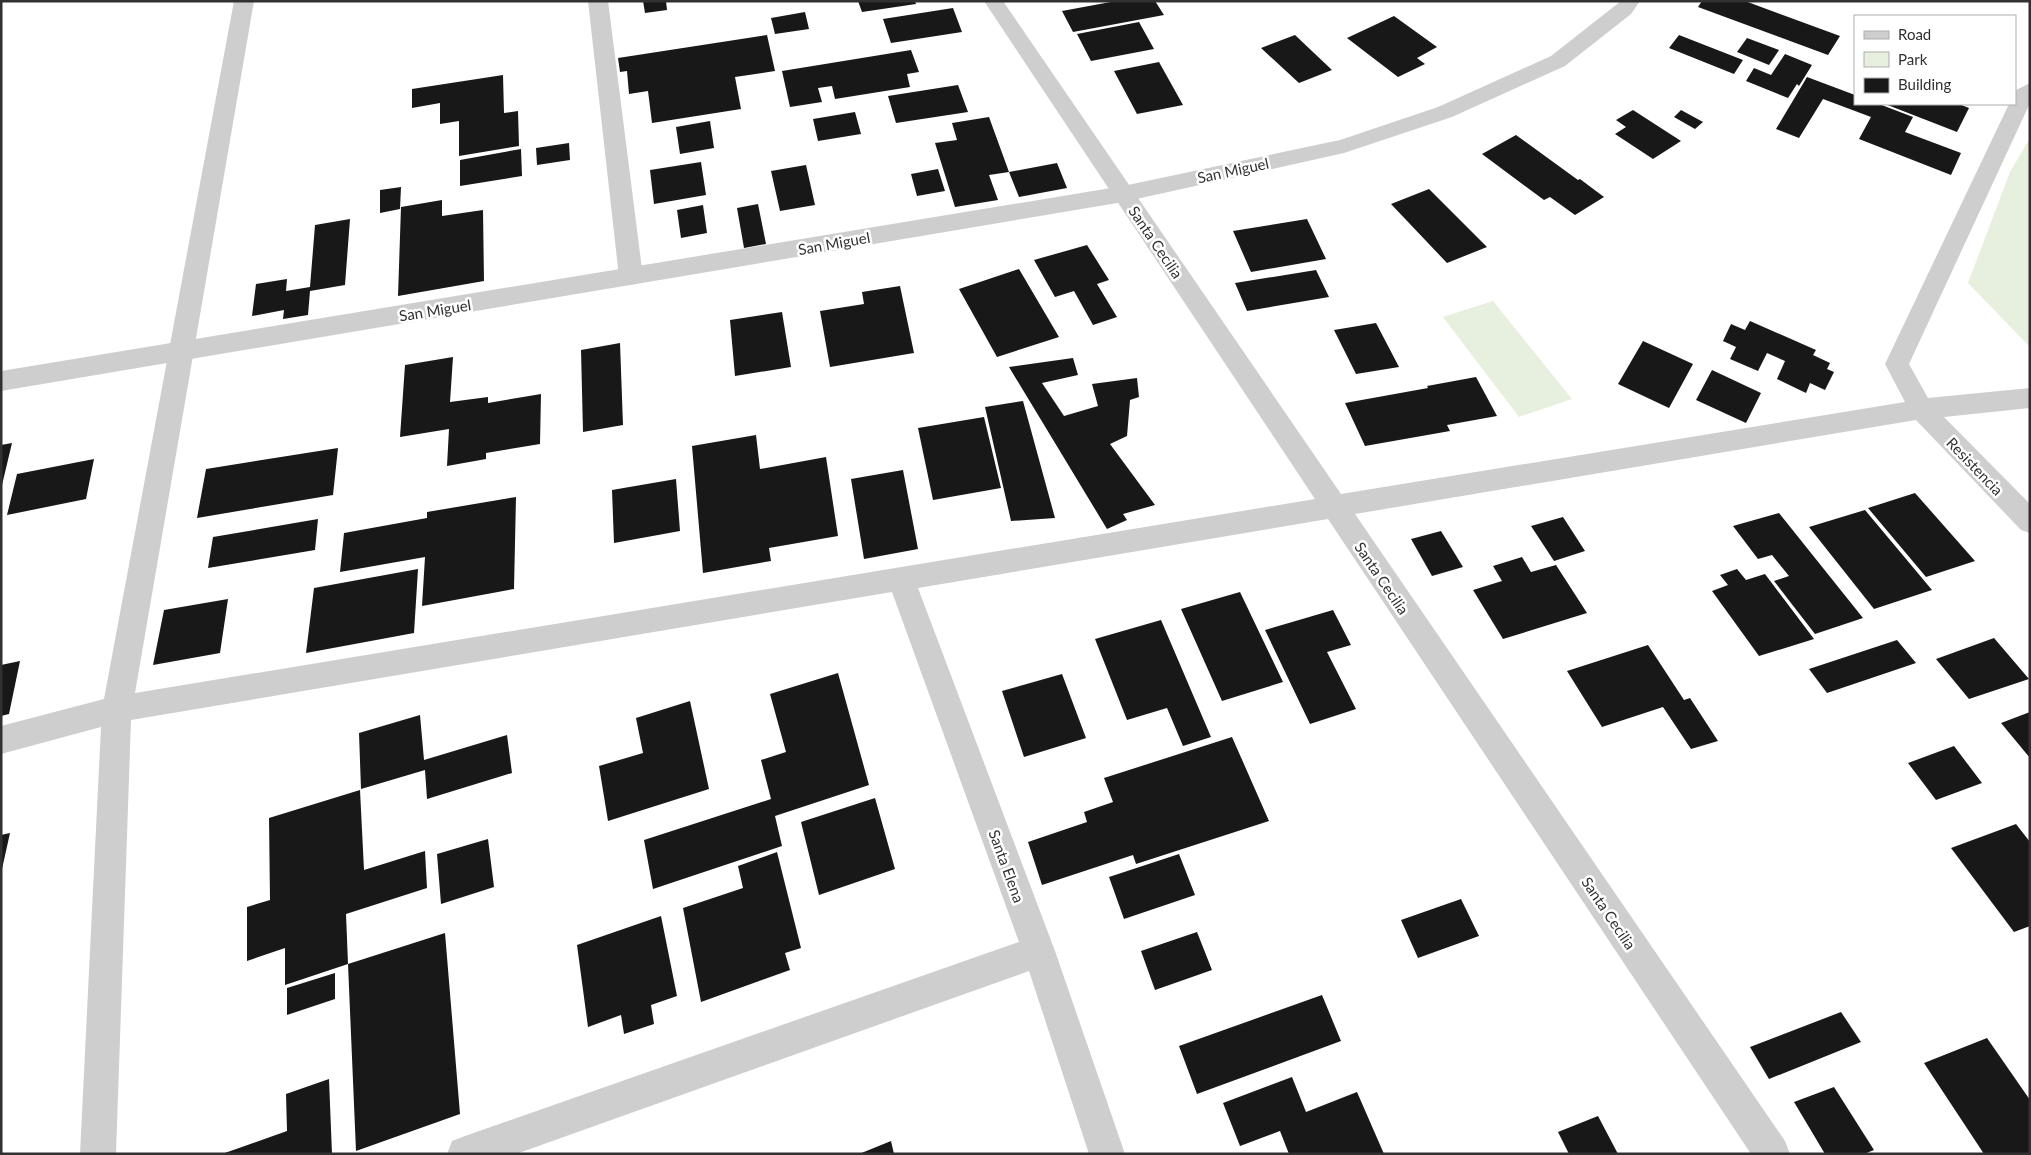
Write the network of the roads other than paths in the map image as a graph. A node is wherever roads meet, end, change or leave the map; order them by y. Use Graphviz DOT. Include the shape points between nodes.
graph roads {
  1 [pos="244,1"];
  2 [pos="598,1"];
  3 [pos="993,1"];
  4 [pos="1631,1"];
  5 [pos="2030,90"];
  6 [pos="1123,194"];
  7 [pos="631,277"];
  8 [pos="181,351"];
  9 [pos="1,381"];
  10 [pos="2030,398"];
  11 [pos="1921,409"];
  12 [pos="1333,506"];
  13 [pos="2030,522"];
  14 [pos="901,580"];
  15 [pos="117,709"];
  16 [pos="1,740"];
  17 [pos="1039,951"];
  18 [pos="98,1154"];
  19 [pos="464,1154"];
  20 [pos="1107,1154"];
  21 [pos="1772,1154"];
  1 -- 8 [label="street"];
  2 -- 7 [label="street"];
  3 -- 6 [label="street, Santa Cecilia"];
  4 -- 6 [label="street, San Miguel" via="1558,62 1445,112 1344,146"];
  5 -- 11 [label="street, Resistencia" via="2023,95 1897,364"];
  6 -- 7 [label="street, San Miguel"];
  6 -- 12 [label="street, Santa Cecilia"];
  7 -- 8 [label="street, San Miguel"];
  8 -- 9 [label="street, San Miguel"];
  8 -- 15 [label="street"];
  10 -- 11 [label="street"];
  11 -- 12 [label="street"];
  11 -- 13 [label="street, Resistencia"];
  12 -- 14 [label="street"];
  12 -- 21 [label="street, Santa Cecilia"];
  14 -- 15 [label="street"];
  14 -- 17 [label="street, Santa Elena"];
  15 -- 16 [label="street"];
  15 -- 18 [label="street"];
  17 -- 19 [label="street"];
  17 -- 20 [label="street, Santa Elena"];
}
